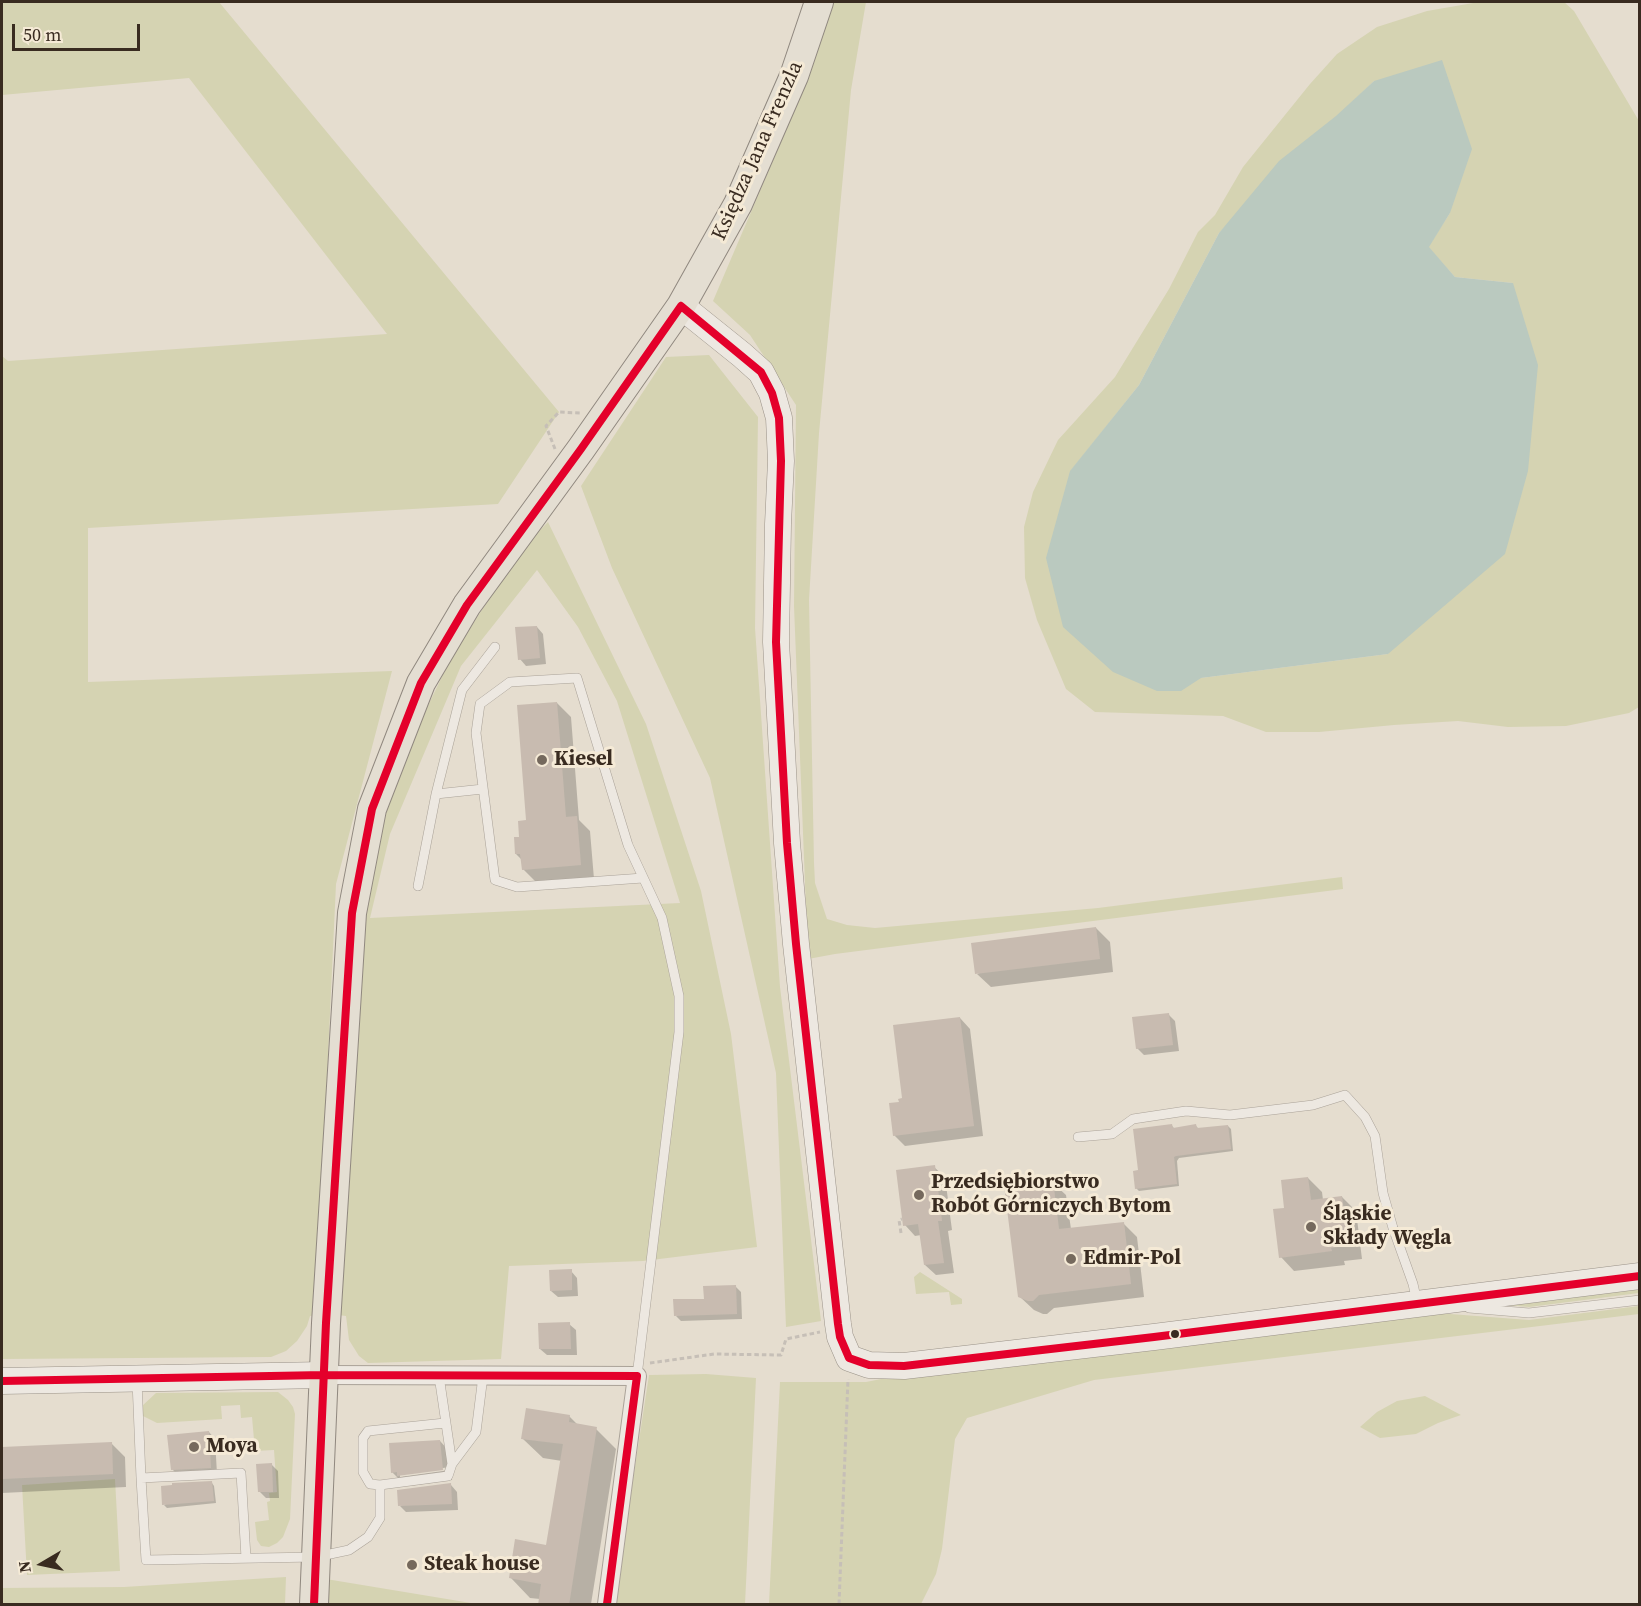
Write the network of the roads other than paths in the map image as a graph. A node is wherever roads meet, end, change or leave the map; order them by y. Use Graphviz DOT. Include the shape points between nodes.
graph roads {
  1 [pos="819,2"];
  2 [pos="681,306"];
  3 [pos="495,647"];
  4 [pos="483,789"];
  5 [pos="436,794"];
  6 [pos="643,878"];
  7 [pos="418,886"];
  8 [pos="1078,1137"];
  9 [pos="1640,1276"];
  10 [pos="1640,1300"];
  11 [pos="1423,1303"];
  12 [pos="639,1371"];
  13 [pos="324,1375"];
  14 [pos="439,1376"];
  15 [pos="483,1376"];
  16 [pos="137,1379"];
  17 [pos="2,1381"];
  18 [pos="445,1423"];
  19 [pos="452,1464"];
  20 [pos="141,1478"];
  21 [pos="380,1485"];
  22 [pos="246,1557"];
  23 [pos="316,1557"];
  24 [pos="314,1605"];
  25 [pos="607,1605"];
  1 -- 2 [label="main road, Księdza Jana Frenzla" via="794,76 738,204"];
  2 -- 11 [label="street" via="760,372 772,393 779,418 782,461 777,642 788,861 838,1324 849,1358 869,1365 904,1366"];
  2 -- 13 [label="main road, Księdza Jana Frenzla" via="569,451 515,540 467,605 421,683 372,809 352,913"];
  3 -- 5 [label="lane" via="462,690"];
  4 -- 5 [label="lane"];
  4 -- 6 [label="lane" via="495,880 517,887"];
  4 -- 6 [label="lane" via="476,733 480,704 510,682 577,678 628,845"];
  5 -- 7 [label="lane"];
  6 -- 12 [label="lane" via="662,918 679,996 679,1032"];
  8 -- 11 [label="lane" via="1112,1134 1144,1117 1186,1111 1230,1115 1313,1105 1345,1095 1365,1117 1375,1136 1383,1193 1393,1228"];
  9 -- 11 [label="street"];
  10 -- 11 [label="lane" via="1529,1313"];
  12 -- 15 [label="street"];
  12 -- 25 [label="street"];
  13 -- 14 [label="street"];
  13 -- 16 [label="street"];
  13 -- 23 [label="main road, Księdza Jana Frenzla"];
  14 -- 15 [label="street"];
  14 -- 18 [label="lane"];
  15 -- 19 [label="lane" via="476,1432"];
  16 -- 17 [label="street"];
  16 -- 20 [label="lane"];
  18 -- 19 [label="lane"];
  18 -- 21 [label="lane" via="368,1431 363,1438 363,1472 370,1484"];
  19 -- 21 [label="lane" via="448,1476"];
  20 -- 22 [label="lane" via="146,1560"];
  20 -- 22 [label="lane" via="242,1473"];
  21 -- 23 [label="lane" via="380,1518 368,1537 350,1550"];
  22 -- 23 [label="lane"];
  23 -- 24 [label="main road, Księdza Jana Frenzla"];
}
